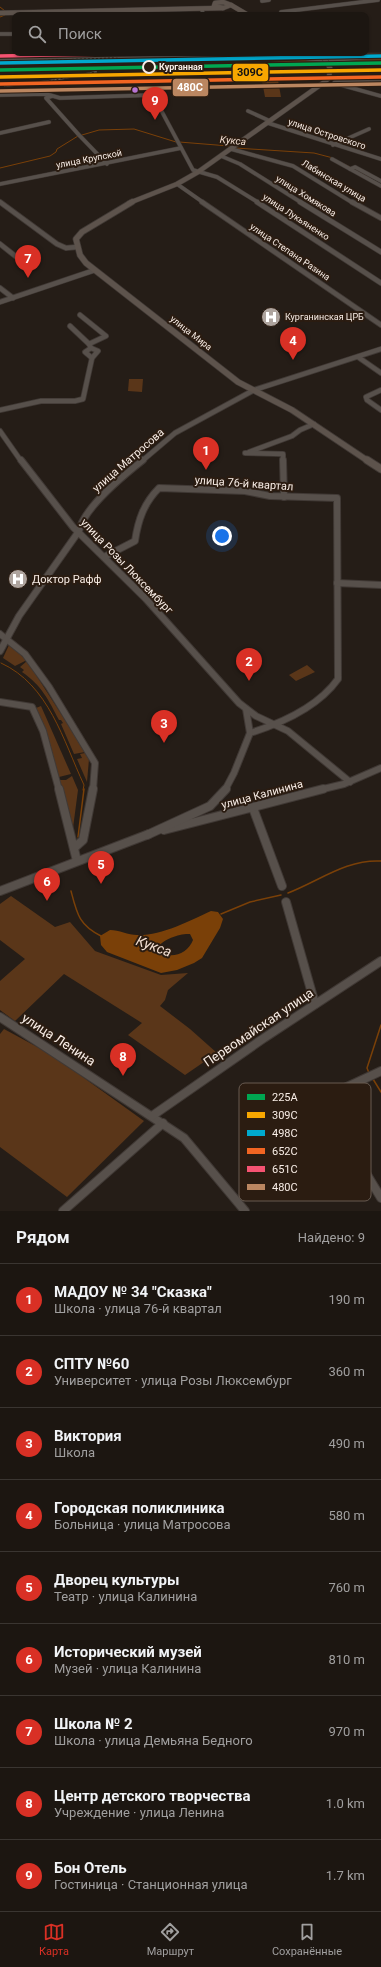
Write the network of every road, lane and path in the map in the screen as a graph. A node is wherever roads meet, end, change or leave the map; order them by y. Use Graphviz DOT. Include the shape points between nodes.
graph roads {
  1 [pos="269,0"];
  2 [pos="342,0"];
  3 [pos="378,0"];
  4 [pos="262,1"];
  5 [pos="216,2"];
  6 [pos="228,2"];
  7 [pos="346,4"];
  8 [pos="224,8"];
  9 [pos="194,9"];
  10 [pos="202,9"];
  11 [pos="242,11"];
  12 [pos="151,12"];
  13 [pos="202,12"];
  14 [pos="281,12"];
  15 [pos="0,34"];
  16 [pos="12,34"];
  17 [pos="369,55"];
  18 [pos="379,55"];
  19 [pos="84,56"];
  20 [pos="305,56"];
  21 [pos="321,56"];
  22 [pos="367,56"];
  23 [pos="369,56"];
  24 [pos="324,58"];
  25 [pos="0,59"];
  26 [pos="381,82"];
  27 [pos="0,95"];
  28 [pos="52,96"];
  29 [pos="381,96"];
  30 [pos="248,111"];
  31 [pos="48,122"];
  32 [pos="269,122"];
  33 [pos="369,129"];
  34 [pos="0,133"];
  35 [pos="333,145"];
  36 [pos="181,148"];
  37 [pos="232,148"];
  38 [pos="221,156"];
  39 [pos="332,159"];
  40 [pos="381,159"];
  41 [pos="106,164"];
  42 [pos="206,166"];
  43 [pos="191,167"];
  44 [pos="352,168"];
  45 [pos="198,172"];
  46 [pos="191,176"];
  47 [pos="381,181"];
  48 [pos="0,184"];
  49 [pos="177,184"];
  50 [pos="381,186"];
  51 [pos="0,202"];
  52 [pos="381,218"];
  53 [pos="0,244"];
  54 [pos="77,247"];
  55 [pos="381,252"];
  56 [pos="19,259"];
  57 [pos="95,270"];
  58 [pos="381,283"];
  59 [pos="0,288"];
  60 [pos="12,298"];
  61 [pos="0,302"];
  62 [pos="80,315"];
  63 [pos="381,325"];
  64 [pos="70,326"];
  65 [pos="90,346"];
  66 [pos="381,349"];
  67 [pos="358,357"];
  68 [pos="381,373"];
  69 [pos="254,390"];
  70 [pos="381,390"];
  71 [pos="0,410"];
  72 [pos="381,410"];
  73 [pos="314,424"];
  74 [pos="0,431"];
  75 [pos="381,469"];
  76 [pos="284,496"];
  77 [pos="79,531"];
  78 [pos="104,557"];
  79 [pos="337,583"];
  80 [pos="381,585"];
  81 [pos="3,636"];
  82 [pos="0,651"];
  83 [pos="0,702"];
  84 [pos="246,709"];
  85 [pos="274,725"];
  86 [pos="250,734"];
  87 [pos="379,770"];
  88 [pos="350,782"];
  89 [pos="253,808"];
  90 [pos="147,835"];
  91 [pos="74,848"];
  92 [pos="77,861"];
  93 [pos="282,886"];
  94 [pos="0,891"];
  95 [pos="286,902"];
  96 [pos="381,961"];
  97 [pos="315,1004"];
  98 [pos="1,1019"];
  99 [pos="374,1074"];
  100 [pos="355,1083"];
  101 [pos="152,1116"];
  102 [pos="163,1123"];
  103 [pos="371,1182"];
  104 [pos="381,1198"];
  105 [pos="63,1211"];
  106 [pos="245,1211"];
  1 -- 4 [label="street"];
  2 -- 7 [label="street"];
  3 -- 7 [label="street"];
  5 -- 6 [label="main road"];
  5 -- 8 [label="main road" via="216,7"];
  5 -- 9 [label="main road"];
  6 -- 8 [label="main road"];
  6 -- 11 [label="main road"];
  7 -- 14 [label="street"];
  8 -- 10 [label="main road"];
  8 -- 11 [label="main road"];
  9 -- 10 [label="main road"];
  9 -- 12 [label="main road"];
  10 -- 13 [label="street"];
  15 -- 16 [label="street"];
  17 -- 18 [label="street"];
  18 -- 23 [label="main road"];
  19 -- 25 [label="street"];
  20 -- 22 [label="main road" via="320,60"];
  21 -- 24 [label="main road"];
  24 -- 32 [label="main road, bridge" via="330,68 328,78"];
  26 -- 29 [label="street" via="334,83"];
  27 -- 28 [label="street"];
  28 -- 36 [label="street" via="153,95"];
  28 -- 41 [label="street" via="46,98"];
  30 -- 32 [label="street, улица Островского"];
  31 -- 34 [label="street"];
  32 -- 35 [label="street, улица Островского"];
  32 -- 37 [label="main road"];
  33 -- 35 [label="street"];
  35 -- 40 [label="street, улица Островского"];
  36 -- 41 [label="street, улица Крупской"];
  36 -- 43 [label="street"];
  37 -- 38 [label="main road"];
  37 -- 52 [label="street, Лабинская улица" via="293,166"];
  38 -- 42 [label="main road"];
  38 -- 55 [label="street, улица Хомякова" via="240,164"];
  39 -- 44 [label="street"];
  41 -- 48 [label="street, улица Крупской"];
  42 -- 43 [label="street"];
  42 -- 45 [label="main road"];
  43 -- 45 [label="street"];
  43 -- 46 [label="street"];
  44 -- 47 [label="street"];
  44 -- 50 [label="street"];
  45 -- 46 [label="main road"];
  45 -- 58 [label="street, улица Лукьяненко" via="232,184"];
  46 -- 49 [label="main road"];
  49 -- 54 [label="main road" via="138,198 117,209 82,232 76,239"];
  49 -- 63 [label="street, улица Степана Разина"];
  51 -- 54 [label="street" via="57,244 66,248"];
  53 -- 56 [label="street"];
  54 -- 57 [label="main road, улица Мира" via="86,262"];
  57 -- 60 [label="street"];
  57 -- 69 [label="main road, улица Мира" via="238,382"];
  59 -- 60 [label="street"];
  60 -- 61 [label="street"];
  62 -- 65 [label="street" via="106,336"];
  64 -- 65 [label="street"];
  65 -- 71 [label="street" via="98,351 92,358 83,398 75,401 41,401"];
  66 -- 67 [label="street, улица Матросова"];
  67 -- 68 [label="street"];
  67 -- 69 [label="street, улица Матросова"];
  69 -- 73 [label="main road, улица Мира"];
  69 -- 77 [label="street, улица Матросова" via="167,438 97,500"];
  70 -- 72 [label="street" via="366,398"];
  73 -- 75 [label="main road, улица Мира"];
  73 -- 76 [label="street" via="292,436 245,453 283,454"];
  74 -- 77 [label="street, улица Розы Люксембург" via="27,469 73,527"];
  76 -- 78 [label="street, улица 76-й квартал" via="245,491 159,488 140,513 135,541"];
  76 -- 79 [label="street, улица 76-й квартал" via="337,498"];
  77 -- 78 [label="street, улица Розы Люксембург"];
  77 -- 81 [label="street, улица Матросова"];
  78 -- 84 [label="street, улица Розы Люксембург" via="146,599"];
  79 -- 80 [label="street"];
  79 -- 85 [label="street, улица 76-й квартал" via="338,679 323,696"];
  81 -- 82 [label="street, улица Матросова"];
  81 -- 91 [label="street" via="25,654 49,687 94,763 95,778 83,840"];
  83 -- 91 [label="street" via="32,708 43,731"];
  84 -- 85 [label="street, улица Розы Люксембург"];
  84 -- 86 [label="street"];
  85 -- 86 [label="street"];
  85 -- 88 [label="street, улица Розы Люксембург" via="288,731"];
  86 -- 90 [label="street, улица Калинина" via="227,790 219,799 210,806"];
  87 -- 88 [label="street, улица Калинина"];
  88 -- 89 [label="street, улица Калинина"];
  89 -- 90 [label="street, улица Калинина"];
  89 -- 93 [label="street"];
  90 -- 92 [label="street, улица Калинина"];
  91 -- 92 [label="street"];
  92 -- 94 [label="street, улица Калинина"];
  95 -- 97 [label="street"];
  96 -- 97 [label="street, Первомайская улица"];
  97 -- 101 [label="street, Первомайская улица"];
  98 -- 101 [label="street, улица Ленина"];
  99 -- 100 [label="street"];
  101 -- 102 [label="street, улица Ленина"];
  102 -- 105 [label="street"];
  102 -- 106 [label="street, улица Ленина" via="184,1138"];
  103 -- 104 [label="street"];
}
